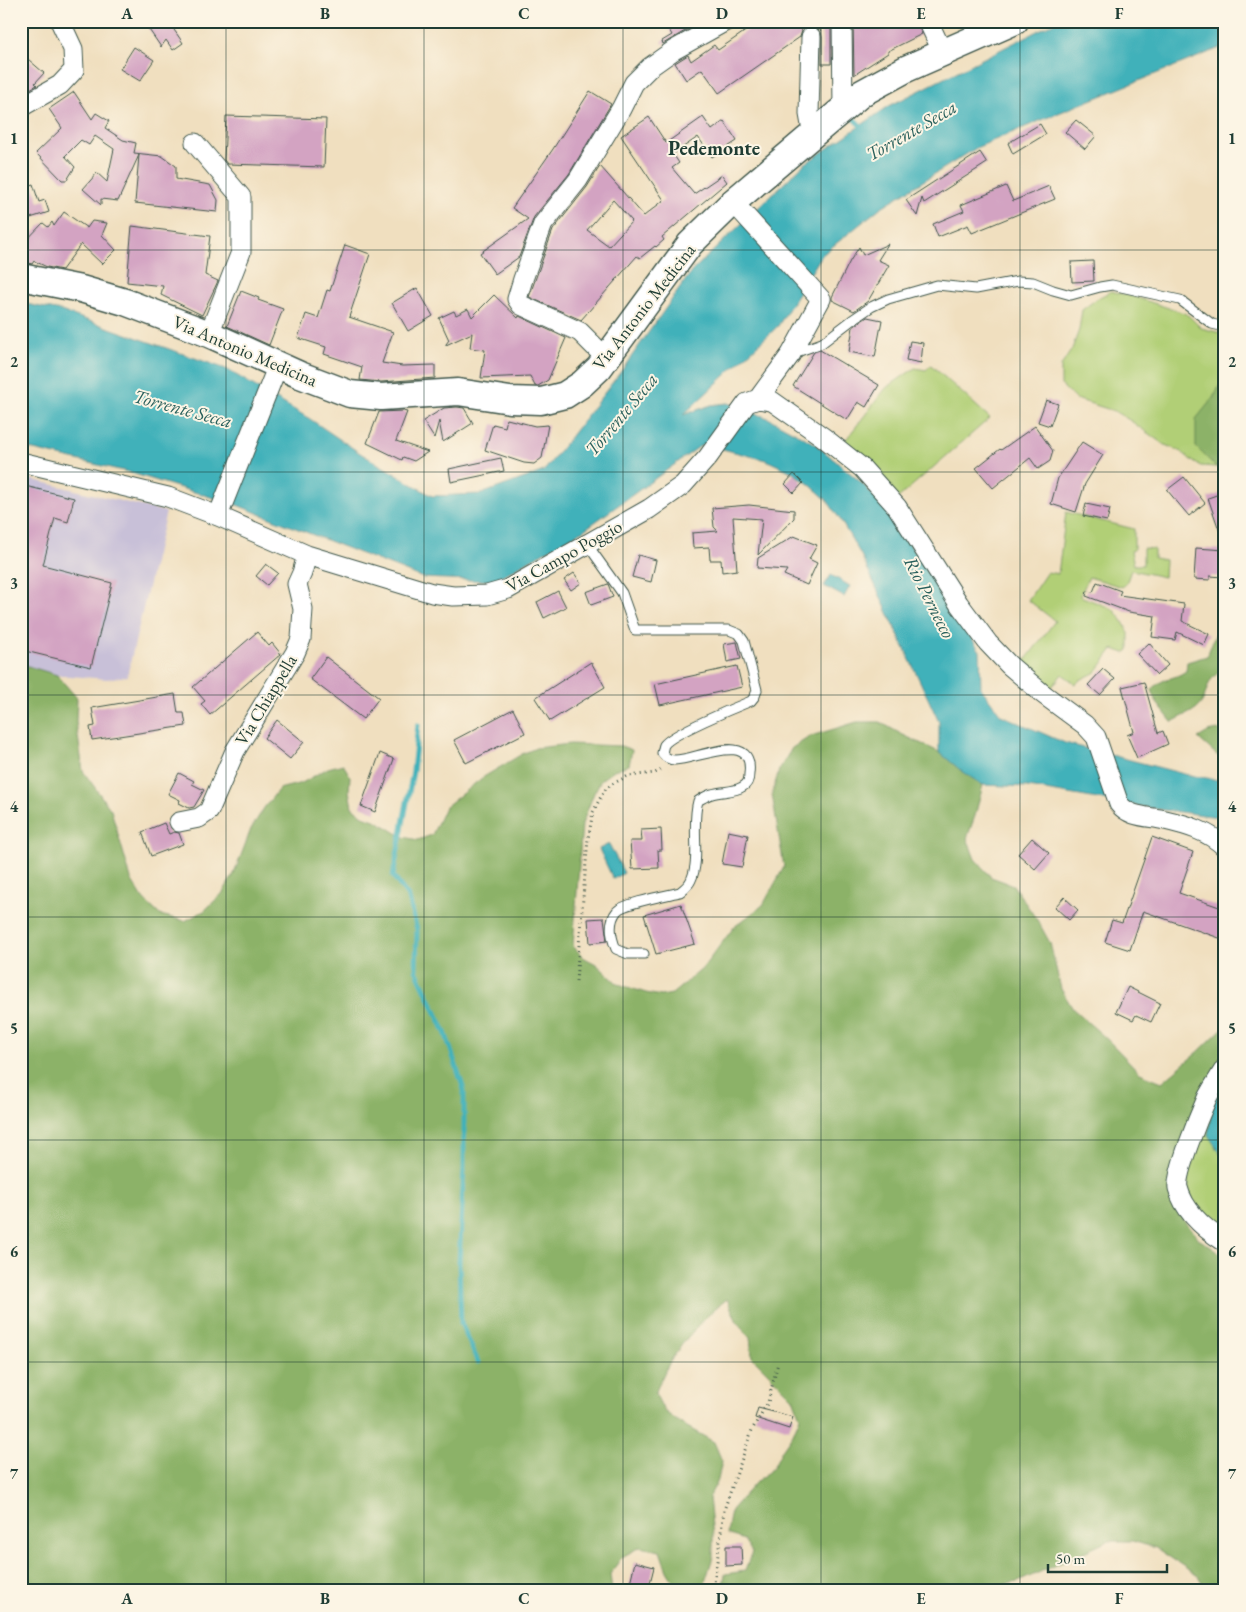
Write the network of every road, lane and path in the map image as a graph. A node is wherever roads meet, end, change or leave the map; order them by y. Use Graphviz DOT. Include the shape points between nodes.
graph roads {
  1 [pos="60,21"];
  2 [pos="726,21"];
  3 [pos="842,21"];
  4 [pos="928,21"];
  5 [pos="1015,21"];
  6 [pos="811,37"];
  7 [pos="943,53"];
  8 [pos="21,107"];
  9 [pos="843,109"];
  10 [pos="813,136"];
  11 [pos="195,143"];
  12 [pos="736,205"];
  13 [pos="21,277"];
  14 [pos="1225,327"];
  15 [pos="209,334"];
  16 [pos="791,354"];
  17 [pos="606,358"];
  18 [pos="274,374"];
  19 [pos="752,401"];
  20 [pos="21,462"];
  21 [pos="220,512"];
  22 [pos="586,543"];
  23 [pos="307,555"];
  24 [pos="674,760"];
  25 [pos="179,822"];
  26 [pos="1225,847"];
  27 [pos="644,954"];
  28 [pos="576,981"];
  29 [pos="1225,1068"];
  30 [pos="1225,1242"];
  31 [pos="778,1363"];
  32 [pos="712,1591"];
  1 -- 8 [label="street" via="73,49 74,70 60,85"];
  2 -- 17 [label="street" via="674,50 634,83 578,180 543,224 523,280 517,299 522,305 580,332"];
  3 -- 9 [label="street"];
  4 -- 7 [label="street"];
  5 -- 7 [label="main road, Via Antonio Medicina"];
  6 -- 10 [label="street" via="809,114"];
  7 -- 9 [label="main road, Via Antonio Medicina" via="862,93"];
  9 -- 10 [label="main road, Via Antonio Medicina"];
  10 -- 12 [label="main road, Via Antonio Medicina"];
  11 -- 15 [label="street" via="241,197 241,252"];
  12 -- 16 [label="street, Via Campo Poggio" via="821,299"];
  12 -- 17 [label="main road, Via Antonio Medicina" via="690,244"];
  13 -- 15 [label="main road, Via Antonio Medicina" via="81,288"];
  14 -- 16 [label="lane" via="1212,324 1180,300 1112,285 1071,295 1032,282 1018,281 976,289 937,285 871,307 822,343"];
  15 -- 18 [label="main road, Via Antonio Medicina"];
  16 -- 19 [label="street, Via Campo Poggio"];
  17 -- 18 [label="main road, Via Antonio Medicina" via="582,384 565,395 541,400 510,400 458,392 382,397 350,394"];
  18 -- 21 [label="street"];
  19 -- 22 [label="street, Via Campo Poggio" via="683,485 649,509"];
  19 -- 26 [label="street" via="772,401 862,468 897,508 988,643 1008,665 1096,737 1118,804 1124,810 1196,828"];
  20 -- 21 [label="street, Via Campo Poggio"];
  21 -- 23 [label="street, Via Campo Poggio"];
  22 -- 23 [label="street, Via Campo Poggio" via="508,589 487,595 432,593"];
  22 -- 24 [label="lane" via="622,593 635,630 730,630 744,641 757,690 755,696 751,701 664,745 662,752 665,757"];
  23 -- 25 [label="street, Via Chiappella" via="297,584 303,609 301,639 295,653 235,752 209,811 199,818"];
  24 -- 27 [label="lane" via="728,749 738,750 746,756 750,767 749,781 742,788 710,794 698,800 695,867 686,888 617,911 611,925 611,939 616,949 628,954"];
  24 -- 28 [label="path" via="655,773 628,776 612,784 604,791 593,812"];
  29 -- 30 [label="street" via="1204,1105 1179,1173 1178,1187 1185,1205 1201,1224"];
  31 -- 32 [label="path" via="768,1402 752,1430 724,1510"];
}
